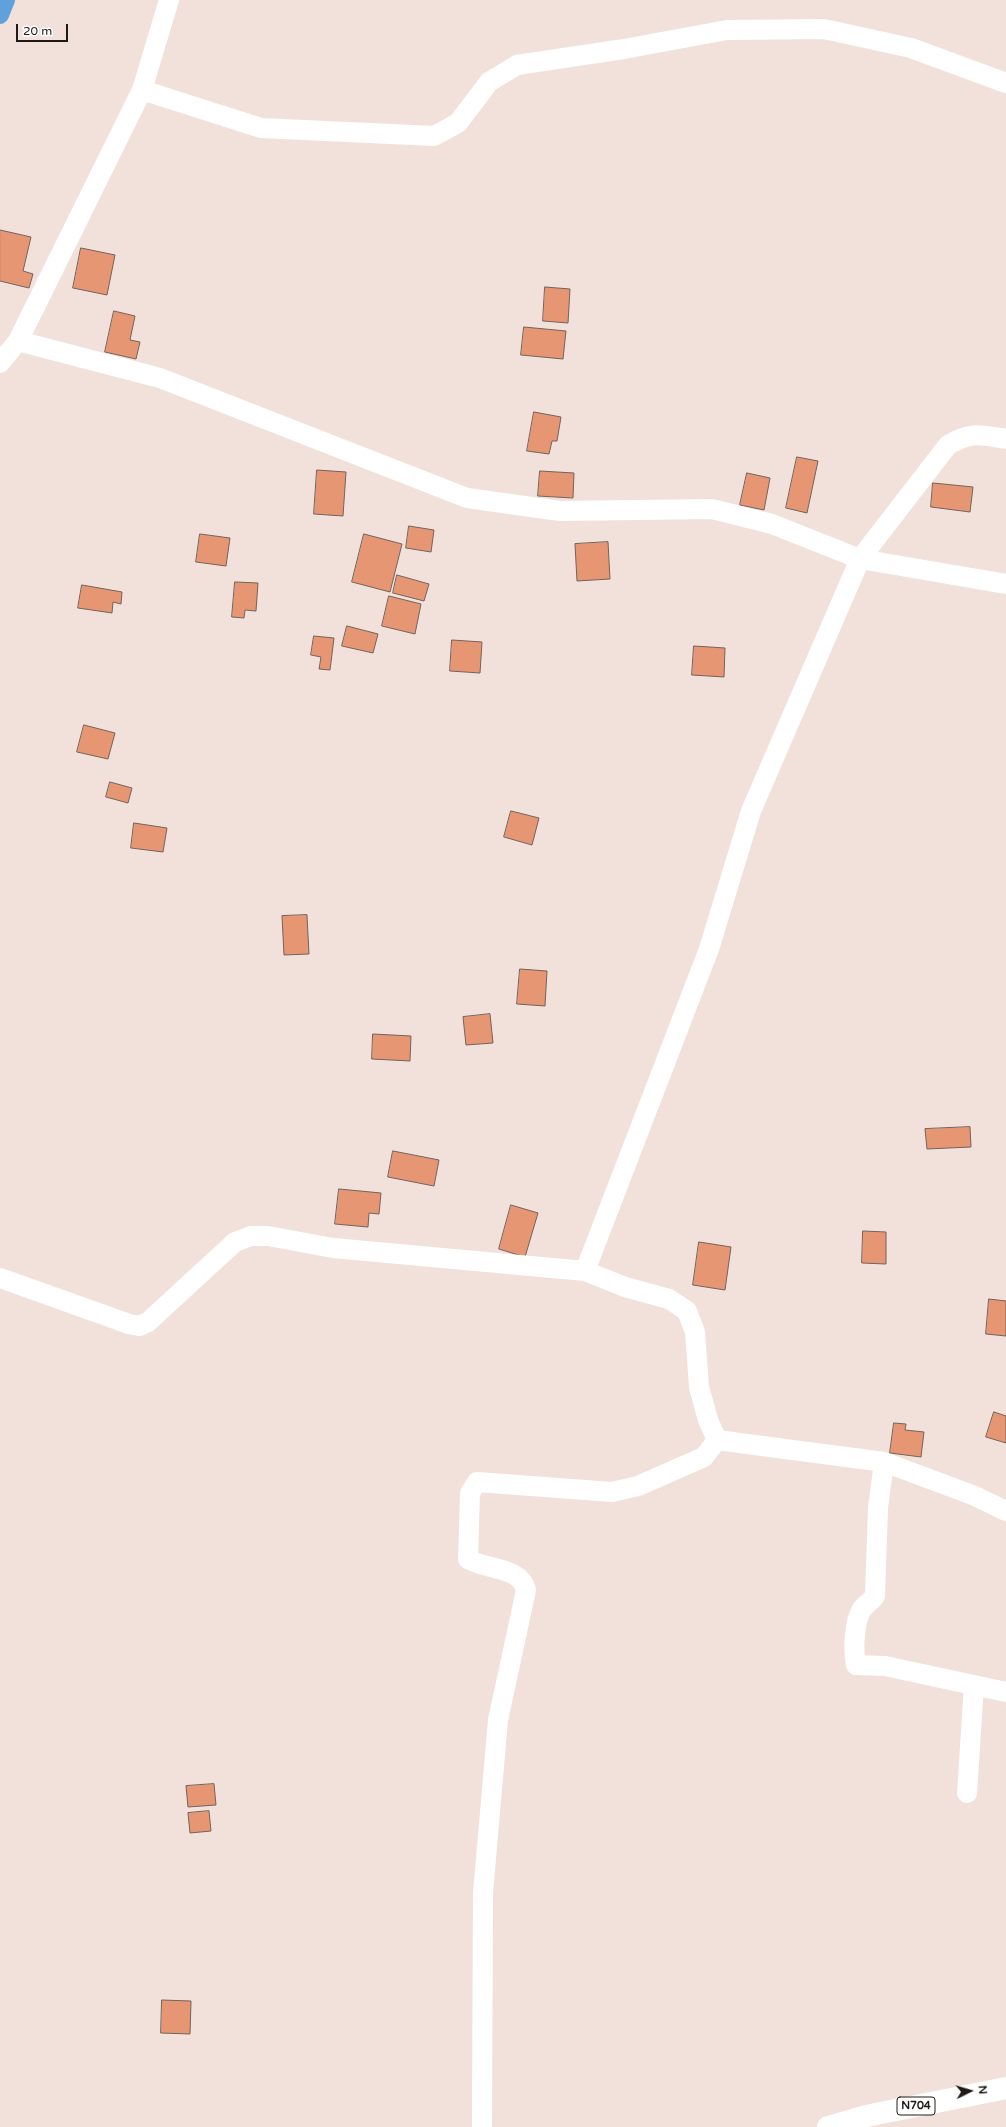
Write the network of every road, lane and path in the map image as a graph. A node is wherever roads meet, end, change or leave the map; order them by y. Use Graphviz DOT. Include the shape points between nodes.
graph roads {
  1 [pos="169,0"];
  2 [pos="1006,84"];
  3 [pos="142,90"];
  4 [pos="18,340"];
  5 [pos="0,363"];
  6 [pos="1006,439"];
  7 [pos="860,559"];
  8 [pos="1006,584"];
  9 [pos="585,1270"];
  10 [pos="0,1278"];
  11 [pos="717,1440"];
  12 [pos="884,1462"];
  13 [pos="1006,1511"];
  14 [pos="974,1685"];
  15 [pos="1006,1692"];
  16 [pos="967,1793"];
  17 [pos="1006,2088"];
  18 [pos="482,2127"];
  19 [pos="828,2127"];
  1 -- 3 [label="street"];
  2 -- 3 [label="street" via="911,48 824,29 727,30 517,66 489,82 458,123 434,136 261,128"];
  3 -- 4 [label="street"];
  4 -- 5 [label="street"];
  4 -- 7 [label="street" via="160,378 467,498 560,511 712,509 772,524"];
  6 -- 7 [label="street" via="977,434 962,436 948,445"];
  7 -- 8 [label="street"];
  7 -- 9 [label="street" via="751,811 709,949"];
  9 -- 10 [label="street" via="334,1248 268,1236 251,1236 235,1242 148,1322 139,1326"];
  9 -- 11 [label="street" via="625,1286 669,1299 687,1311 695,1332 699,1387 708,1420"];
  11 -- 12 [label="street"];
  11 -- 18 [label="street" via="704,1457 638,1486 612,1492 477,1482 470,1493 468,1560 517,1575 524,1582 526,1590 498,1720 484,1885"];
  12 -- 13 [label="street" via="975,1496"];
  12 -- 14 [label="street" via="878,1508 875,1596 871,1603 863,1608 858,1618 854,1655 856,1665 885,1666"];
  14 -- 15 [label="street"];
  14 -- 16 [label="street"];
  17 -- 19 [label="highway, N704" via="866,2116"];
}
